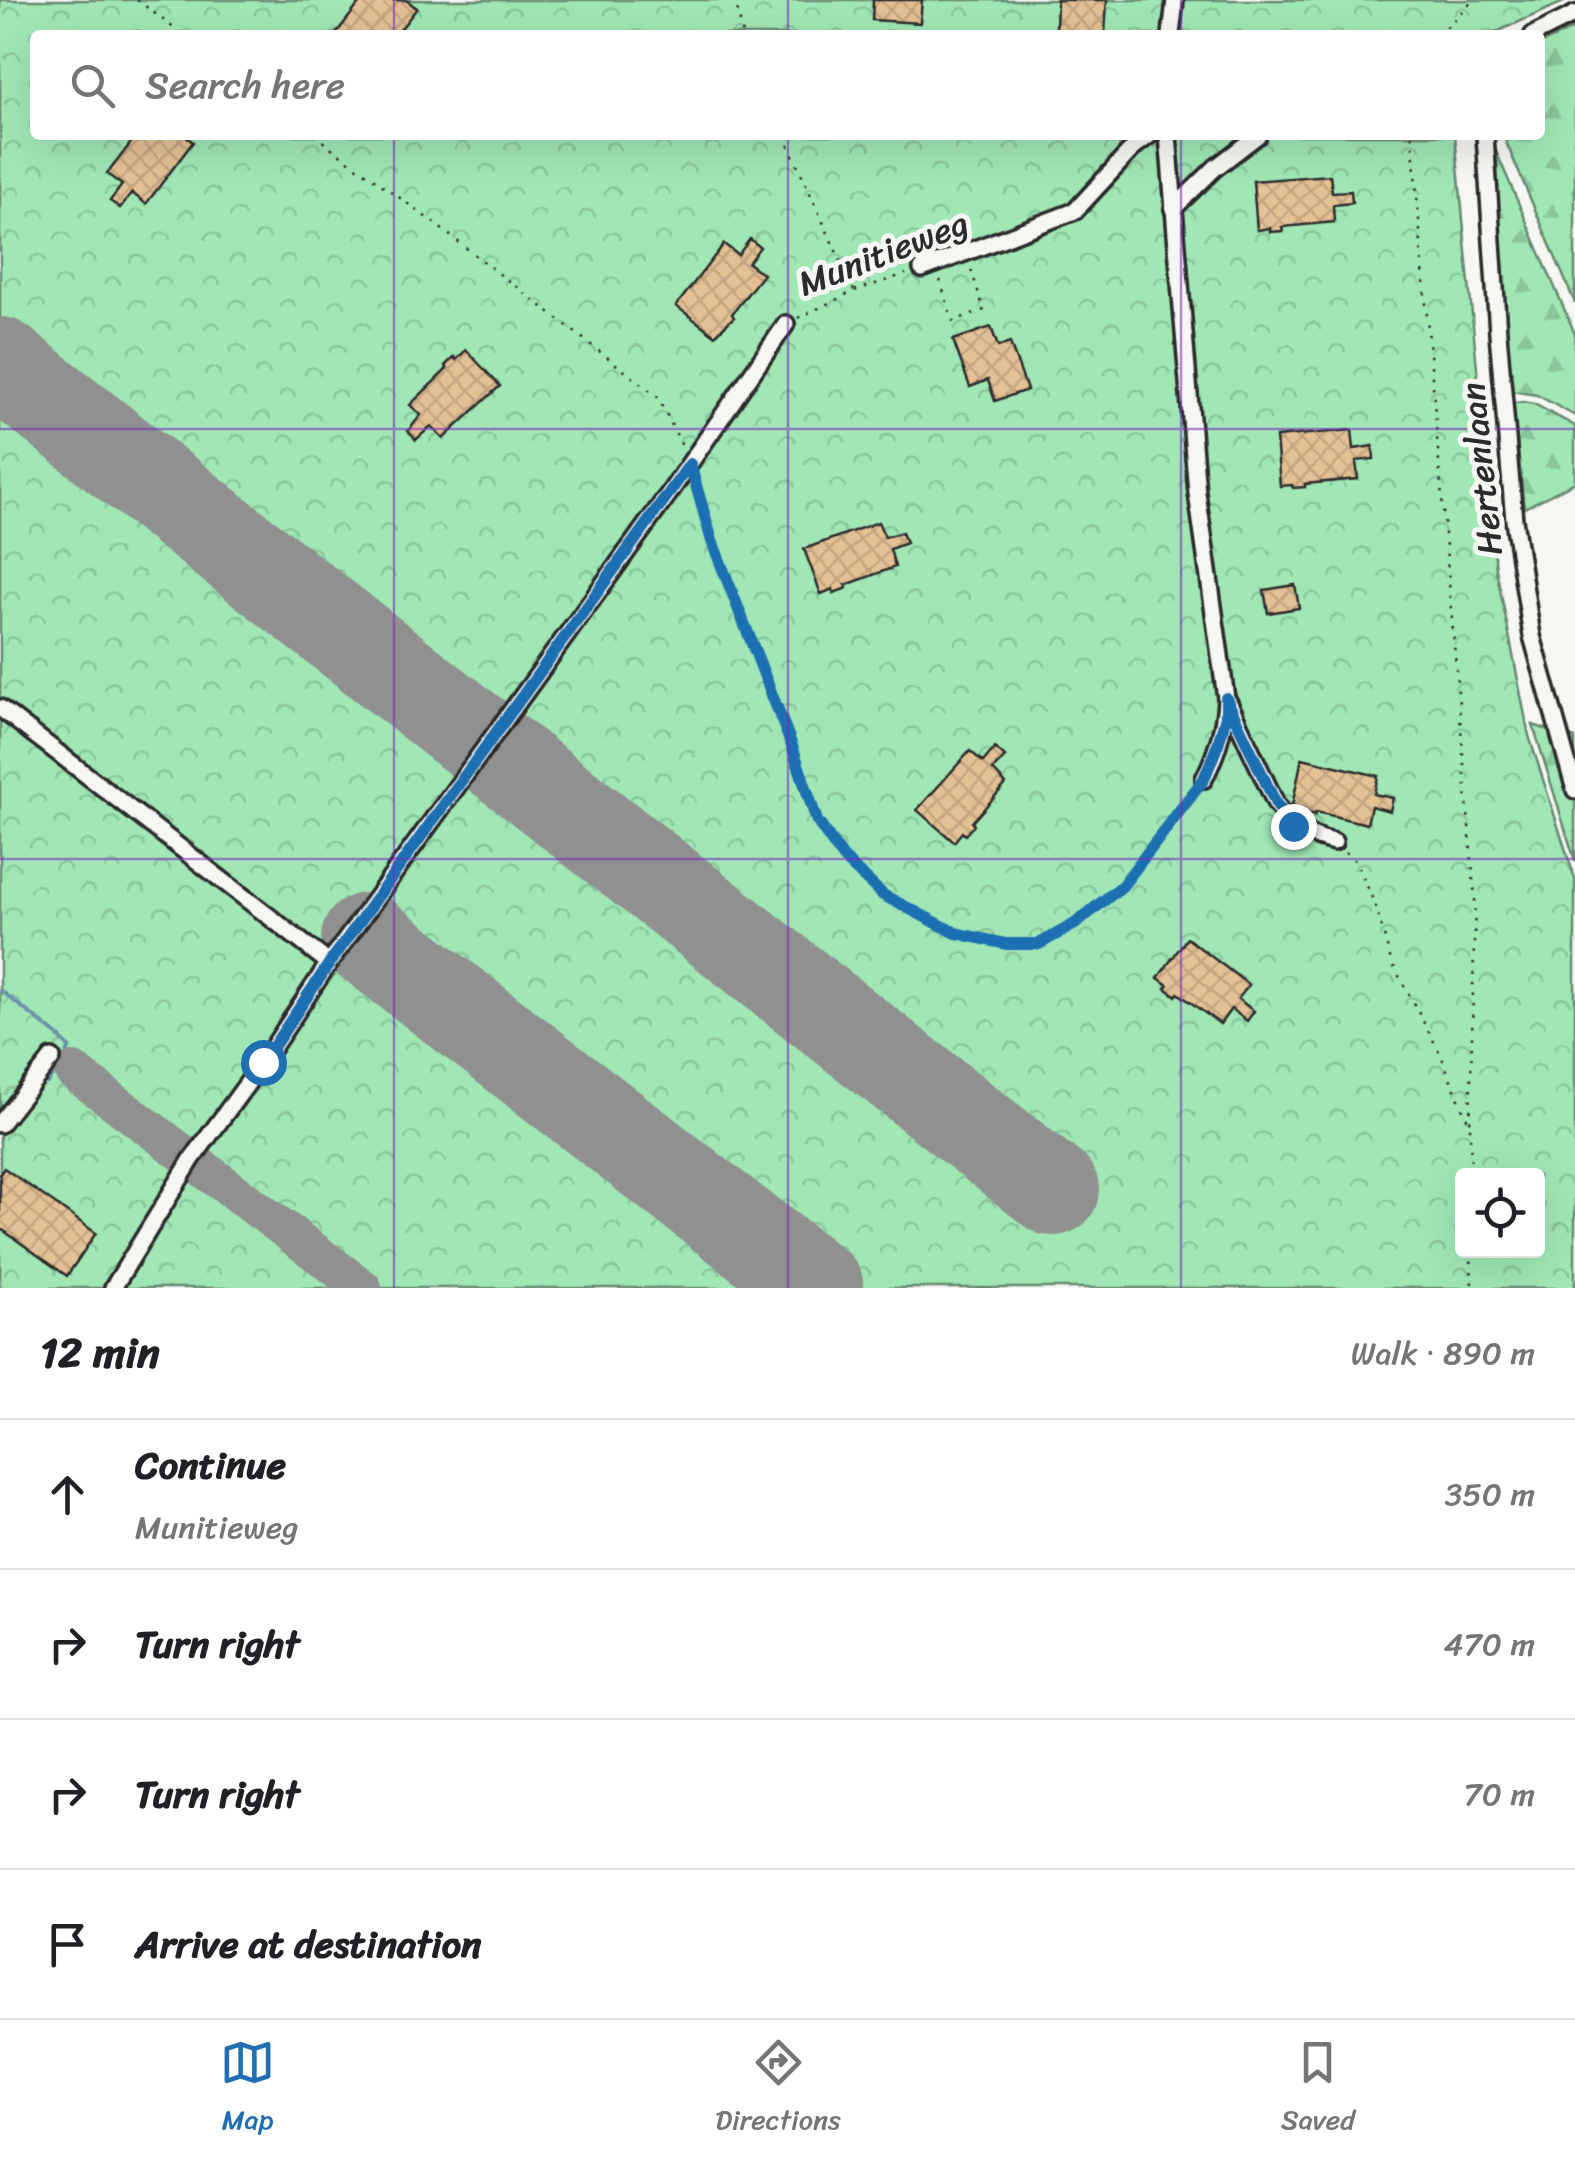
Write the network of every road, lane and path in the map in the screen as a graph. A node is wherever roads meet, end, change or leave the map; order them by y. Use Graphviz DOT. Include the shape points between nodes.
graph roads {
  1 [pos="137,0"];
  2 [pos="735,0"];
  3 [pos="1175,0"];
  4 [pos="1472,0"];
  5 [pos="1575,14"];
  6 [pos="177,30"];
  7 [pos="742,30"];
  8 [pos="1171,30"];
  9 [pos="1444,30"];
  10 [pos="1543,30"];
  11 [pos="321,140"];
  12 [pos="786,140"];
  13 [pos="1143,140"];
  14 [pos="1168,140"];
  15 [pos="1251,140"];
  16 [pos="1412,140"];
  17 [pos="1485,140"];
  18 [pos="1174,209"];
  19 [pos="966,253"];
  20 [pos="928,267"];
  21 [pos="854,291"];
  22 [pos="786,324"];
  23 [pos="690,464"];
  24 [pos="1226,698"];
  25 [pos="0,708"];
  26 [pos="1204,779"];
  27 [pos="1575,790"];
  28 [pos="1334,842"];
  29 [pos="329,964"];
  30 [pos="52,1058"];
  31 [pos="0,1124"];
  32 [pos="1470,1126"];
  33 [pos="1471,1168"];
  34 [pos="1471,1258"];
  35 [pos="113,1288"];
  36 [pos="1472,1288"];
  1 -- 6 [label="path"];
  2 -- 7 [label="path"];
  3 -- 8 [label="street"];
  4 -- 9 [label="path"];
  5 -- 10 [label="street"];
  11 -- 23 [label="path" via="657,396"];
  12 -- 21 [label="path"];
  13 -- 19 [label="street, Munitieweg" via="1075,211"];
  14 -- 18 [label="street"];
  15 -- 18 [label="street"];
  16 -- 32 [label="path" via="1475,898"];
  17 -- 27 [label="street, Hertenlaan" via="1514,520 1532,636"];
  18 -- 24 [label="street" via="1197,493"];
  19 -- 20 [label="street, Munitieweg"];
  19 -- 20 [label="path" via="984,310 953,321"];
  20 -- 21 [label="path, Munitieweg"];
  21 -- 22 [label="path, Munitieweg"];
  22 -- 23 [label="street, Munitieweg"];
  23 -- 26 [label="path" via="712,541 817,821 843,858 883,895 956,933 1039,944 1122,886"];
  23 -- 29 [label="street, Munitieweg"];
  24 -- 26 [label="street"];
  24 -- 28 [label="street" via="1283,815 1293,826"];
  25 -- 29 [label="street"];
  28 -- 32 [label="path" via="1357,862 1391,961"];
  29 -- 35 [label="street, Munitieweg" via="192,1159"];
  30 -- 31 [label="street"];
  32 -- 33 [label="path"];
  34 -- 36 [label="path"];
}
